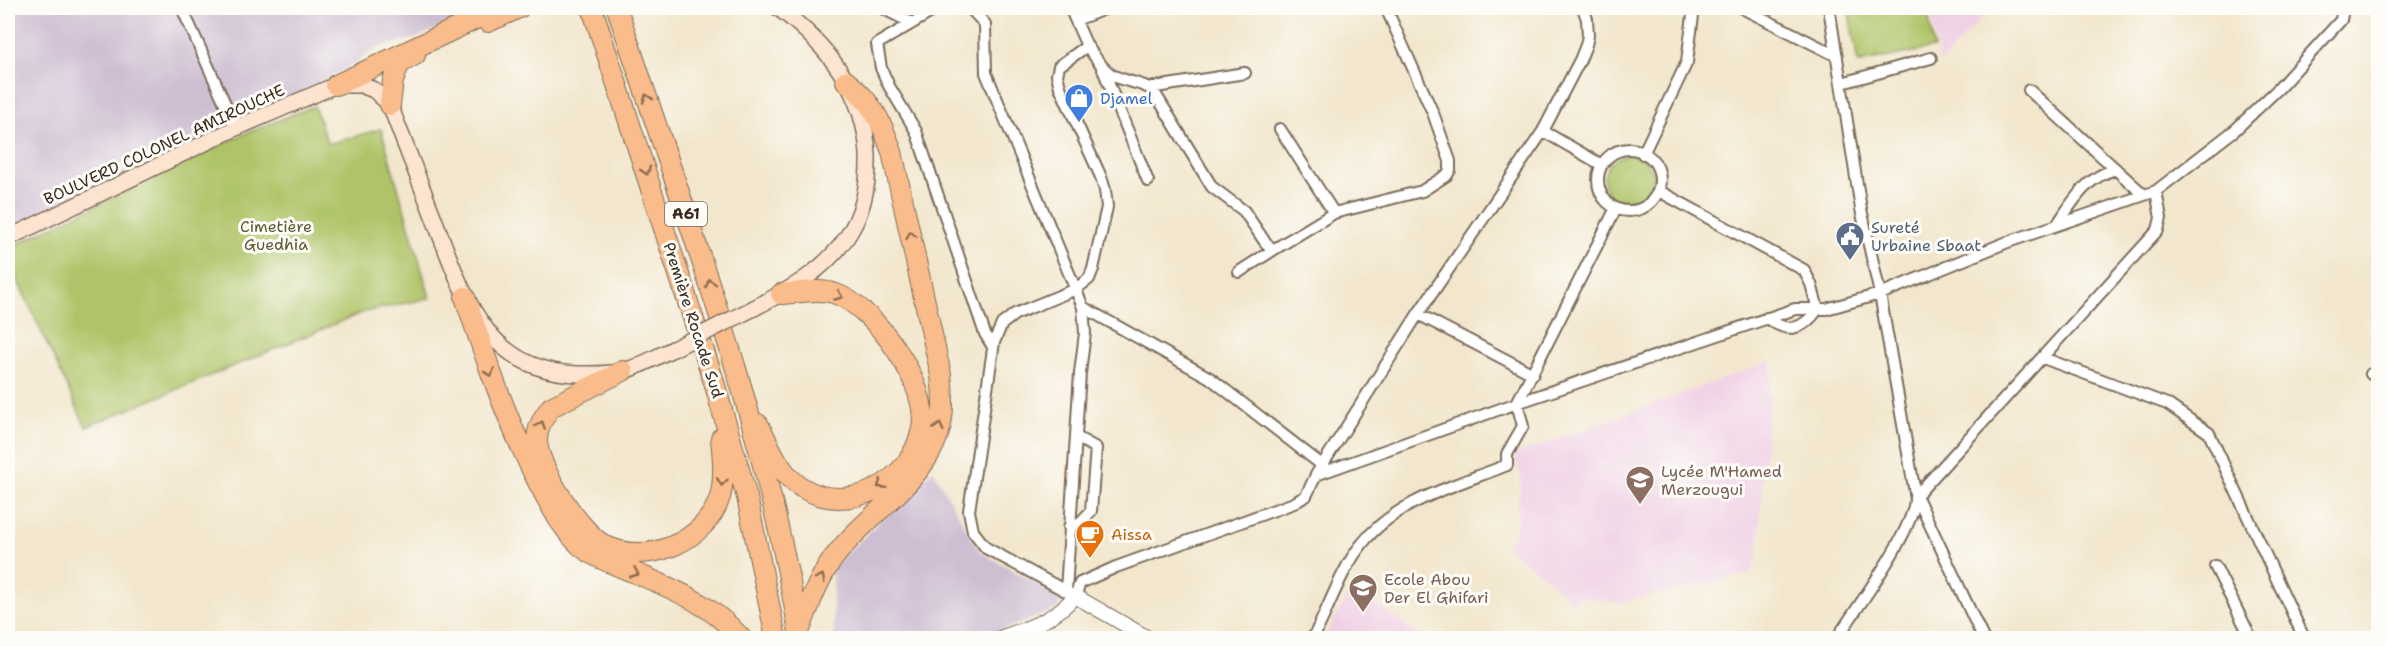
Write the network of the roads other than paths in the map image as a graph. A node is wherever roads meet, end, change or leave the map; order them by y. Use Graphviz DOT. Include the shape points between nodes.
graph roads {
  1 [pos="182,8"];
  2 [pos="499,8"];
  3 [pos="519,8"];
  4 [pos="579,8"];
  5 [pos="592,8"];
  6 [pos="617,8"];
  7 [pos="626,8"];
  8 [pos="778,8"];
  9 [pos="882,8"];
  10 [pos="938,8"];
  11 [pos="970,8"];
  12 [pos="1071,8"];
  13 [pos="1107,8"];
  14 [pos="1386,8"];
  15 [pos="1583,8"];
  16 [pos="1694,8"];
  17 [pos="1742,8"];
  18 [pos="1829,8"];
  19 [pos="2343,8"];
  20 [pos="1076,20"];
  21 [pos="912,23"];
  22 [pos="624,29"];
  23 [pos="601,36"];
  24 [pos="1087,46"];
  25 [pos="1837,56"];
  26 [pos="1931,58"];
  27 [pos="1100,63"];
  28 [pos="1245,73"];
  29 [pos="846,81"];
  30 [pos="1842,83"];
  31 [pos="336,85"];
  32 [pos="1149,88"];
  33 [pos="2029,90"];
  34 [pos="390,105"];
  35 [pos="236,128"];
  36 [pos="1280,129"];
  37 [pos="1543,131"];
  38 [pos="1643,154"];
  39 [pos="1602,165"];
  40 [pos="2116,169"];
  41 [pos="1148,181"];
  42 [pos="1659,191"];
  43 [pos="2156,191"];
  44 [pos="2144,195"];
  45 [pos="1616,208"];
  46 [pos="1334,213"];
  47 [pos="2056,225"];
  48 [pos="8,238"];
  49 [pos="1273,250"];
  50 [pos="1239,272"];
  51 [pos="1076,289"];
  52 [pos="781,294"];
  53 [pos="1880,294"];
  54 [pos="465,297"];
  55 [pos="1083,307"];
  56 [pos="1818,309"];
  57 [pos="1418,314"];
  58 [pos="1767,318"];
  59 [pos="993,347"];
  60 [pos="2043,358"];
  61 [pos="623,371"];
  62 [pos="1533,374"];
  63 [pos="714,382"];
  64 [pos="744,400"];
  65 [pos="1517,403"];
  66 [pos="1076,436"];
  67 [pos="1322,471"];
  68 [pos="1916,494"];
  69 [pos="1069,527"];
  70 [pos="2215,566"];
  71 [pos="1070,593"];
  72 [pos="800,635"];
  73 [pos="741,639"];
  74 [pos="776,639"];
  75 [pos="1000,639"];
  76 [pos="1148,639"];
  77 [pos="1313,639"];
  78 [pos="1837,639"];
  79 [pos="1983,639"];
  80 [pos="2251,639"];
  81 [pos="2304,639"];
  1 -- 35 [label="street"];
  2 -- 31 [label="highway"];
  3 -- 34 [label="highway" via="399,64"];
  4 -- 23 [label="highway"];
  5 -- 23 [label="highway, Première Rocade Sud / A61"];
  6 -- 22 [label="highway, Première Rocade Sud / A61"];
  7 -- 22 [label="highway"];
  8 -- 29 [label="main road" via="818,43"];
  9 -- 21 [label="street"];
  10 -- 21 [label="street"];
  11 -- 51 [label="street" via="985,24 986,73"];
  12 -- 20 [label="street"];
  13 -- 20 [label="street"];
  14 -- 46 [label="street" via="1433,113 1450,170 1422,191"];
  15 -- 37 [label="street" via="1587,19 1586,45"];
  16 -- 38 [label="street" via="1687,62"];
  17 -- 25 [label="street"];
  18 -- 25 [label="street"];
  19 -- 43 [label="street" via="2341,20 2272,95 2235,130"];
  20 -- 24 [label="street"];
  21 -- 59 [label="street" via="877,44 877,52 889,86 916,131 985,334"];
  64 -- 22 [label="highway, Première Rocade Sud / A61, one-way" via="708,278"];
  23 -- 63 [label="highway, Première Rocade Sud / A61, one-way"];
  24 -- 27 [label="street"];
  24 -- 51 [label="street" via="1059,66 1057,75 1101,177 1107,207 1093,270 1089,279"];
  25 -- 30 [label="street"];
  26 -- 30 [label="street"];
  27 -- 32 [label="street" via="1113,75"];
  27 -- 41 [label="street"];
  28 -- 32 [label="street"];
  29 -- 52 [label="main road" via="859,106 866,134 869,171 865,196 847,236 833,254 801,283"];
  72 -- 29 [label="highway, one-way" via="828,564 924,463 938,434 944,405 941,375 892,152 875,110"];
  30 -- 53 [label="street" via="1861,208"];
  31 -- 34 [label="main road" via="361,85 374,90"];
  31 -- 35 [label="main road, BOULVERD COLONEL AMIROUCHE"];
  32 -- 49 [label="street" via="1160,99 1212,187 1244,211"];
  33 -- 40 [label="street"];
  34 -- 54 [label="main road"];
  35 -- 48 [label="main road, BOULVERD COLONEL AMIROUCHE"];
  36 -- 46 [label="street"];
  37 -- 39 [label="street"];
  37 -- 57 [label="street"];
  38 -- 39 [label="street" via="1637,149 1625,149 1615,152"];
  38 -- 42 [label="street" via="1655,161 1660,171"];
  39 -- 45 [label="street" via="1599,189"];
  40 -- 44 [label="street"];
  40 -- 47 [label="street" via="2089,181"];
  42 -- 45 [label="street" via="1645,208 1634,212"];
  42 -- 56 [label="street" via="1804,270"];
  43 -- 44 [label="street"];
  43 -- 60 [label="street" via="2161,218 2158,230"];
  44 -- 47 [label="street"];
  45 -- 62 [label="street"];
  46 -- 49 [label="street"];
  47 -- 53 [label="street"];
  49 -- 50 [label="street"];
  51 -- 55 [label="street"];
  51 -- 59 [label="street" via="1015,314 1002,324"];
  52 -- 61 [label="main road, bridge"];
  52 -- 64 [label="highway, one-way" via="834,293 866,313 884,332 914,382 922,406 923,425 917,449 885,484 848,499 824,498 799,486 783,471"];
  53 -- 56 [label="street"];
  53 -- 68 [label="street"];
  54 -- 61 [label="main road" via="491,337 518,359 560,373 601,375"];
  54 -- 73 [label="highway, one-way" via="493,382 519,443 555,514 573,537 605,560 708,607"];
  55 -- 66 [label="street" via="1085,333"];
  55 -- 67 [label="street" via="1210,378"];
  56 -- 58 [label="street" via="1795,309"];
  56 -- 58 [label="street" via="1805,323 1792,329 1778,327"];
  57 -- 62 [label="street"];
  57 -- 67 [label="street"];
  58 -- 65 [label="street"];
  59 -- 71 [label="street" via="969,511 973,531 986,548"];
  60 -- 68 [label="street"];
  60 -- 81 [label="street" via="2167,404 2209,433"];
  63 -- 61 [label="highway, one-way" via="724,462 719,498 708,521 693,536 651,553 634,554 609,547 585,531 566,506 539,454 537,441 538,429 551,407"];
  62 -- 65 [label="street"];
  63 -- 74 [label="highway, Première Rocade Sud / A61" via="747,497"];
  64 -- 72 [label="highway, Première Rocade Sud / A61"];
  65 -- 67 [label="street"];
  65 -- 77 [label="street" via="1523,426 1507,453 1507,465 1422,499 1374,530 1360,545"];
  66 -- 69 [label="street"];
  66 -- 69 [label="street" via="1096,448 1091,511 1079,524"];
  67 -- 71 [label="street" via="1306,496 1294,503 1116,567 1080,583"];
  68 -- 78 [label="street" via="1916,505 1900,541"];
  68 -- 79 [label="street"];
  69 -- 71 [label="street"];
  70 -- 80 [label="street"];
  71 -- 75 [label="street" via="1063,610 1051,618"];
  71 -- 76 [label="street"];
}
